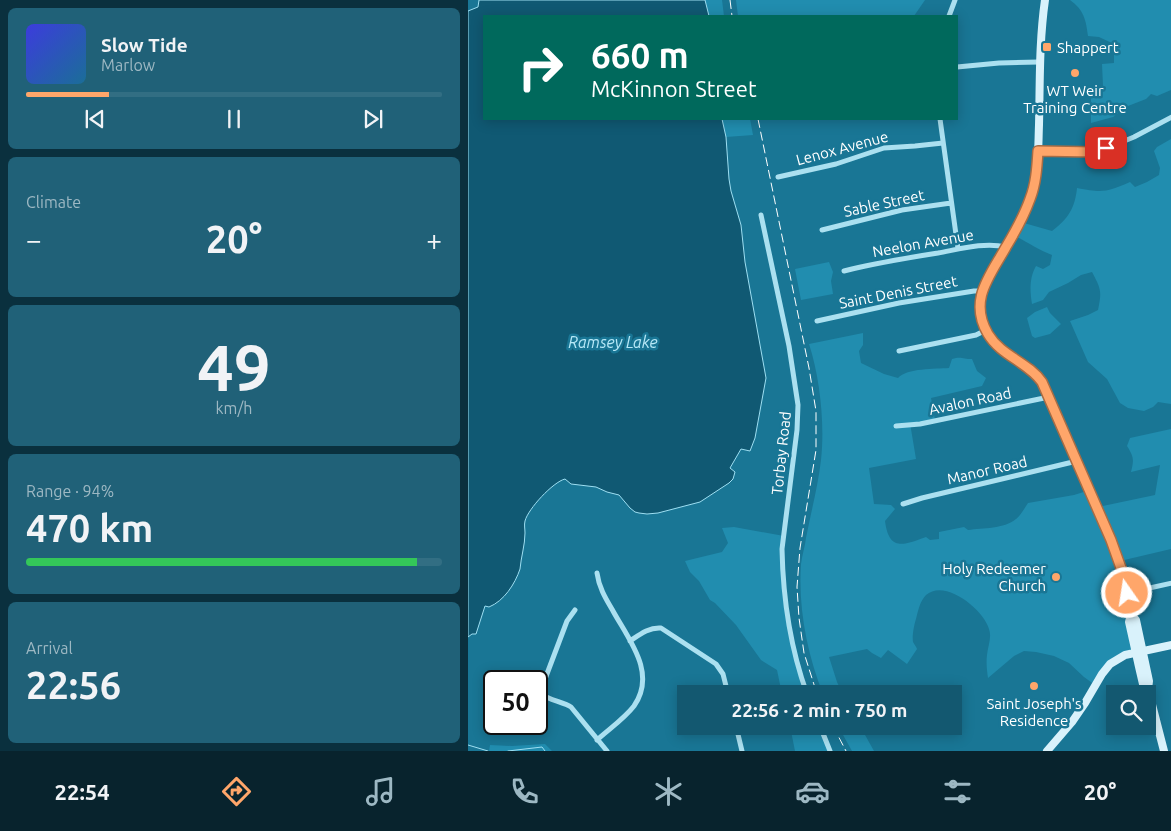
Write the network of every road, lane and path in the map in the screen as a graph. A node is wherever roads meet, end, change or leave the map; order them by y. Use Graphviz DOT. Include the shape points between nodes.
graph roads {
  1 [pos="955,0"];
  2 [pos="1045,0"];
  3 [pos="949,15"];
  4 [pos="1039,62"];
  5 [pos="958,67"];
  6 [pos="1172,117"];
  7 [pos="940,120"];
  8 [pos="943,143"];
  9 [pos="1038,151"];
  10 [pos="778,177"];
  11 [pos="951,203"];
  12 [pos="761,215"];
  13 [pos="822,230"];
  14 [pos="1006,247"];
  15 [pos="958,249"];
  16 [pos="844,271"];
  17 [pos="983,291"];
  18 [pos="817,321"];
  19 [pos="986,330"];
  20 [pos="899,351"];
  21 [pos="1049,397"];
  22 [pos="896,426"];
  23 [pos="1077,461"];
  24 [pos="903,504"];
  25 [pos="597,573"];
  26 [pos="1172,584"];
  27 [pos="1127,593"];
  28 [pos="575,610"];
  29 [pos="630,641"];
  30 [pos="1172,645"];
  31 [pos="1140,652"];
  32 [pos="726,685"];
  33 [pos="803,685"];
  34 [pos="738,735"];
  35 [pos="824,735"];
  36 [pos="597,740"];
  37 [pos="607,751"];
  38 [pos="742,751"];
  39 [pos="830,751"];
  40 [pos="1047,751"];
  41 [pos="1164,751"];
  1 -- 3 [label="street"];
  2 -- 4 [label="main road"];
  4 -- 5 [label="street"];
  4 -- 9 [label="main road"];
  6 -- 9 [label="street" via="1100,151"];
  7 -- 8 [label="street"];
  8 -- 10 [label="street, Lenox Avenue" via="884,148 836,164"];
  8 -- 11 [label="street"];
  9 -- 14 [label="main road" via="1033,193"];
  11 -- 13 [label="street, Sable Street" via="902,210"];
  11 -- 15 [label="street"];
  12 -- 33 [label="street, Torbay Road" via="790,346 797,399 798,430 782,549 786,608"];
  14 -- 15 [label="street, Neelon Avenue"];
  14 -- 17 [label="main road"];
  15 -- 16 [label="street, Neelon Avenue"];
  17 -- 18 [label="street, Saint Denis Street" via="899,303"];
  17 -- 19 [label="main road" via="980,309"];
  19 -- 20 [label="street"];
  19 -- 21 [label="main road" via="1000,348 1039,377"];
  21 -- 22 [label="street, Avalon Road" via="920,424"];
  21 -- 23 [label="main road"];
  23 -- 24 [label="street, Manor Road"];
  23 -- 27 [label="main road" via="1117,555"];
  25 -- 29 [label="street" via="600,588"];
  26 -- 27 [label="street"];
  27 -- 31 [label="main road" via="1130,622"];
  28 -- 36 [label="street" via="566,621 541,690 543,695 571,707"];
  29 -- 32 [label="street" via="650,629 660,628 716,664"];
  29 -- 36 [label="street" via="642,669 643,682 637,702"];
  30 -- 31 [label="main road"];
  31 -- 40 [label="main road" via="1125,655 1110,664 1072,722"];
  31 -- 41 [label="main road" via="1143,684 1148,689"];
  34 -- 38 [label="street"];
  35 -- 39 [label="street"];
  36 -- 37 [label="street"];
}
